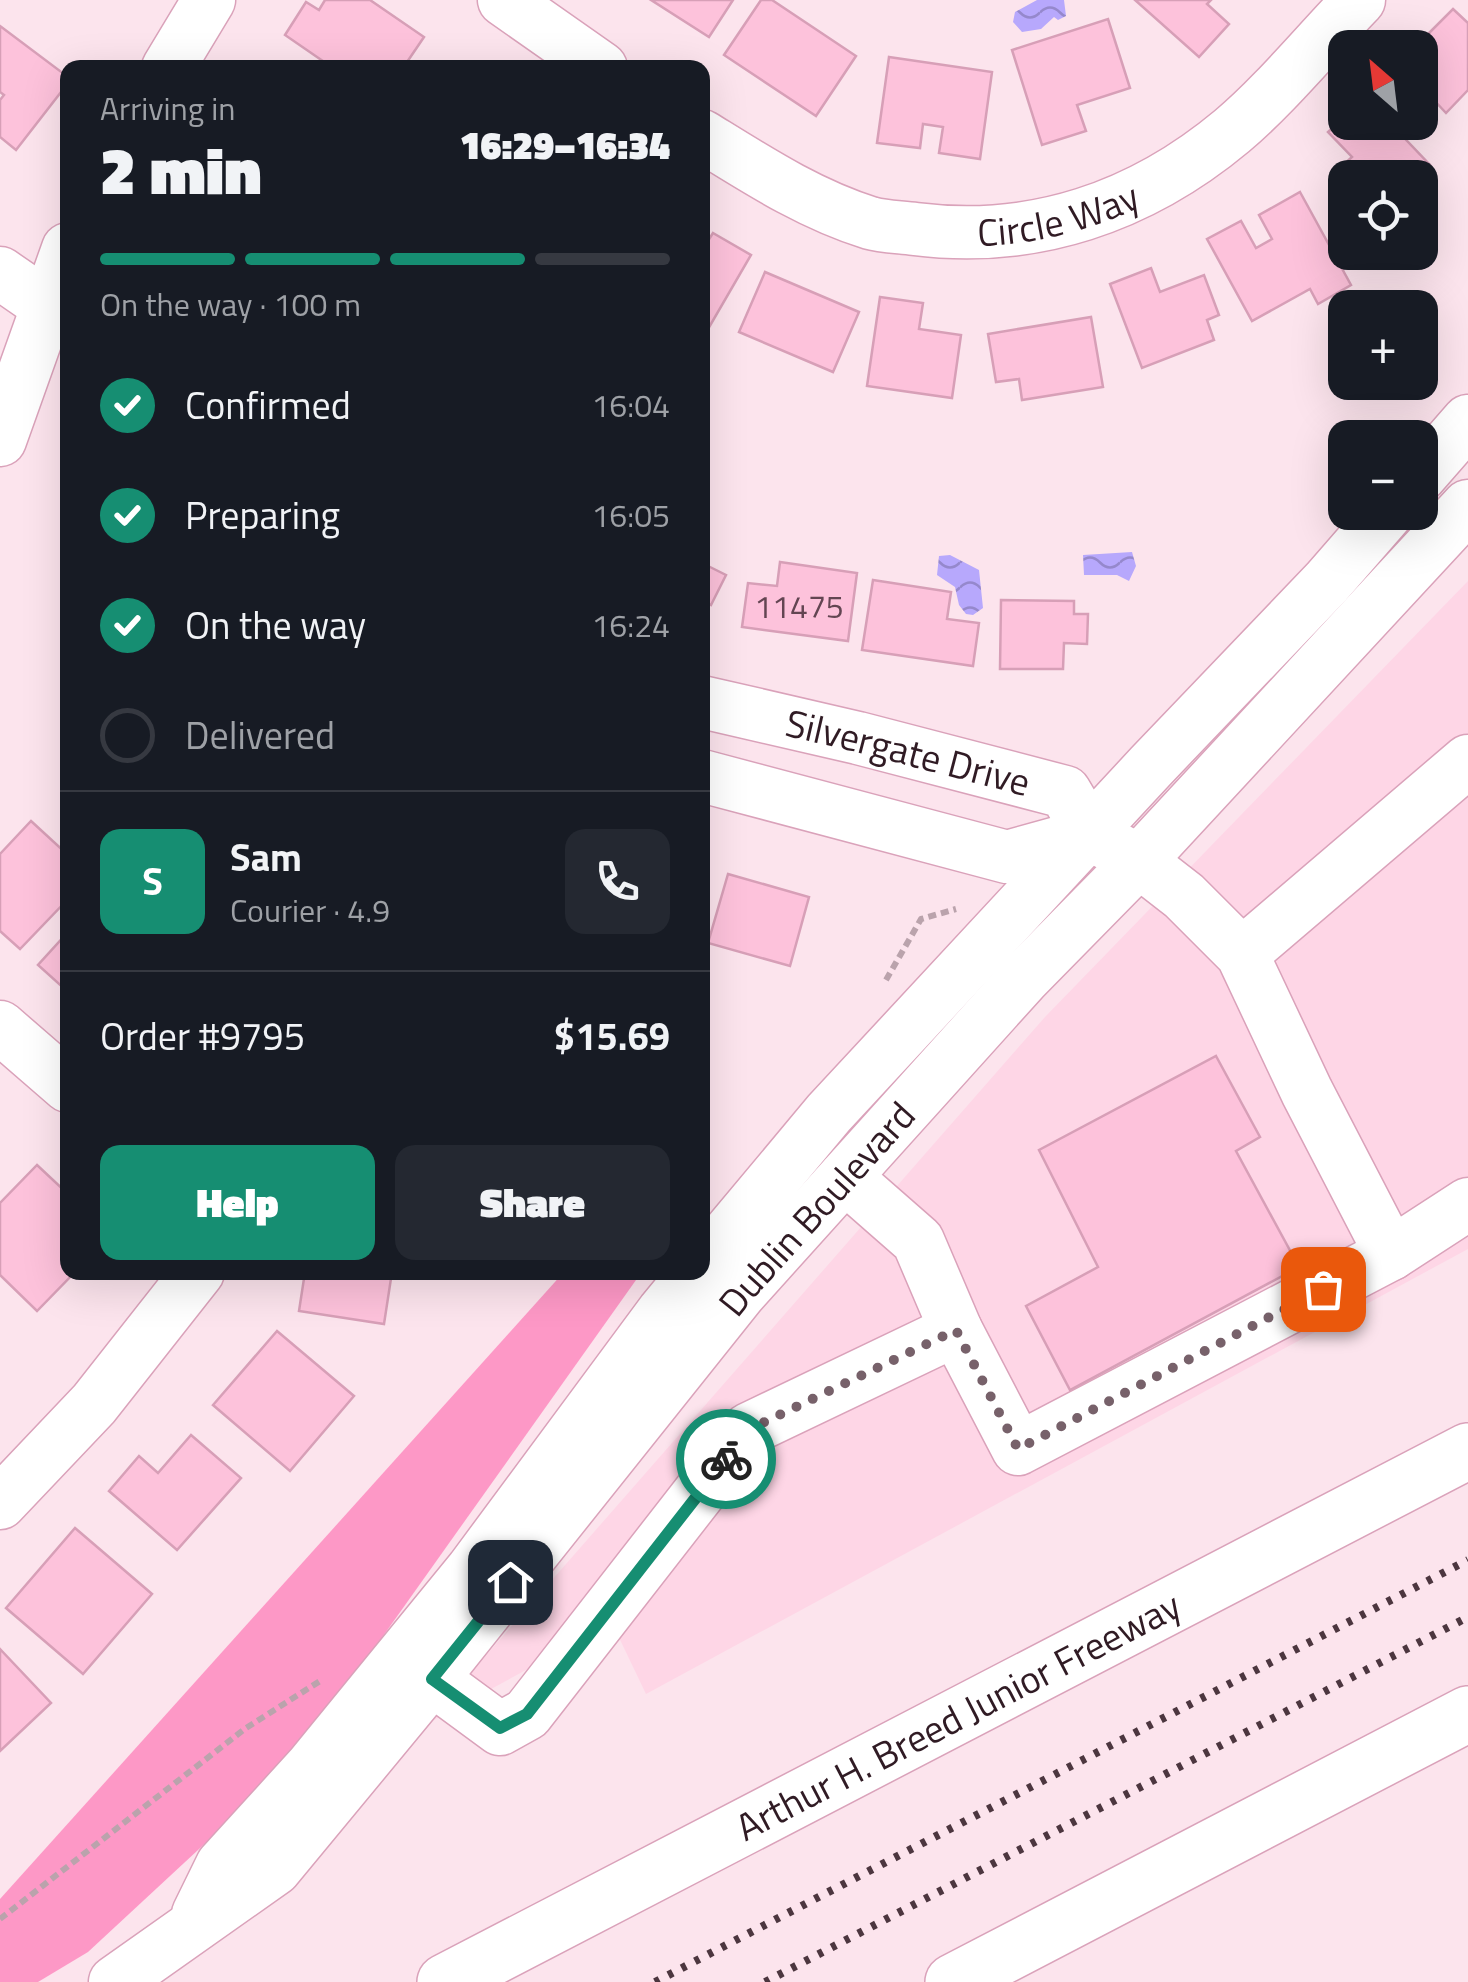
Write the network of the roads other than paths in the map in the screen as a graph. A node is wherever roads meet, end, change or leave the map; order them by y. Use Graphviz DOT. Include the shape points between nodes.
graph roads {
  1 [pos="209,0"];
  2 [pos="504,0"];
  3 [pos="1359,0"];
  4 [pos="173,60"];
  5 [pos="590,60"];
  6 [pos="710,141"];
  7 [pos="0,274"];
  8 [pos="60,320"];
  9 [pos="60,323"];
  10 [pos="1468,421"];
  11 [pos="0,440"];
  12 [pos="1438,455"];
  13 [pos="1468,506"];
  14 [pos="1373,530"];
  15 [pos="710,704"];
  16 [pos="1468,761"];
  17 [pos="710,778"];
  18 [pos="1090,834"];
  19 [pos="1139,861"];
  20 [pos="1242,954"];
  21 [pos="0,1027"];
  22 [pos="60,1079"];
  23 [pos="845,1176"];
  24 [pos="1468,1204"];
  25 [pos="1391,1254"];
  26 [pos="710,1255"];
  27 [pos="192,1280"];
  28 [pos="689,1280"];
  29 [pos="956,1330"];
  30 [pos="1468,1451"];
  31 [pos="0,1503"];
  32 [pos="432,1679"];
  33 [pos="1468,1714"];
  34 [pos="190,1928"];
  35 [pos="115,1982"];
  36 [pos="445,1982"];
  37 [pos="953,1982"];
  1 -- 4 [label="street"];
  2 -- 5 [label="street"];
  3 -- 6 [label="street, Circle Way" via="1234,130 1116,205 1036,228 950,234 873,224 793,192"];
  7 -- 8 [label="street"];
  9 -- 11 [label="street"];
  10 -- 12 [label="street"];
  13 -- 19 [label="street, Dublin Boulevard"];
  14 -- 18 [label="street, Dublin Boulevard"];
  15 -- 18 [label="street, Silvergate Drive" via="1065,792"];
  16 -- 20 [label="street"];
  17 -- 18 [label="street, Silvergate Drive" via="1007,857"];
  18 -- 19 [label="street, Silvergate Drive"];
  18 -- 26 [label="street, Dublin Boulevard" via="829,1113"];
  19 -- 20 [label="street, Silvergate Drive"];
  19 -- 23 [label="street, Dublin Boulevard"];
  20 -- 25 [label="street, Silvergate Drive"];
  21 -- 22 [label="street"];
  23 -- 29 [label="street" via="918,1241"];
  23 -- 32 [label="street, Dublin Boulevard" via="740,1293"];
  24 -- 25 [label="street"];
  25 -- 29 [label="street" via="1018,1449"];
  27 -- 31 [label="street" via="94,1404"];
  28 -- 34 [label="street, Dublin Boulevard" via="472,1570 222,1865"];
  29 -- 32 [label="street" via="750,1429 527,1714 500,1728"];
  30 -- 36 [label="highway, Arthur H. Breed Junior Freeway"];
  32 -- 34 [label="street, Dublin Boulevard" via="275,1869"];
  33 -- 37 [label="highway"];
  34 -- 35 [label="street, Dublin Boulevard"];
}
